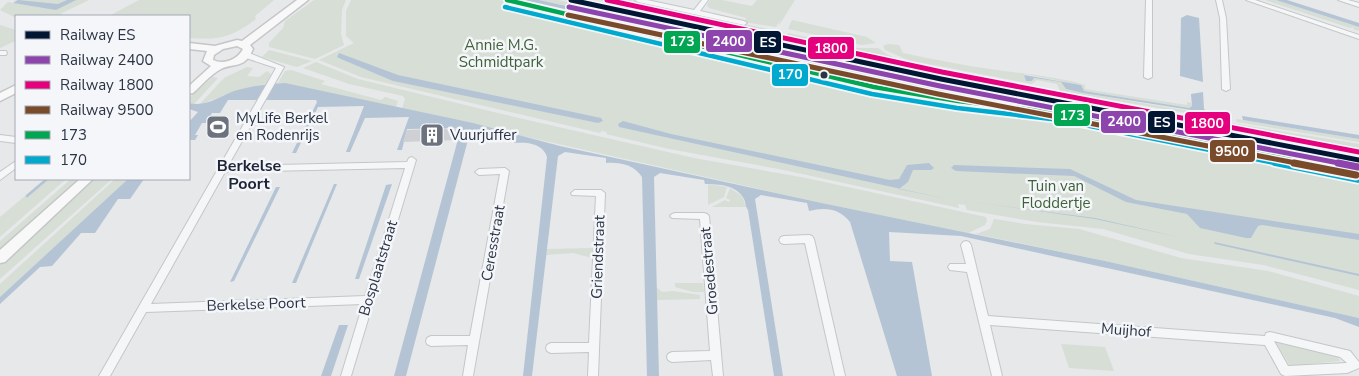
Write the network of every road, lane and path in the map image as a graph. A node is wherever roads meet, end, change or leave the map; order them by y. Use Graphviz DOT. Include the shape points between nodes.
graph roads {
  1 [pos="295,0"];
  2 [pos="303,0"];
  3 [pos="638,0"];
  4 [pos="705,0"];
  5 [pos="1149,0"];
  6 [pos="1218,0"];
  7 [pos="1249,0"];
  8 [pos="1342,0"];
  9 [pos="1359,5"];
  10 [pos="695,12"];
  11 [pos="744,23"];
  12 [pos="1359,37"];
  13 [pos="190,47"];
  14 [pos="241,51"];
  15 [pos="213,58"];
  16 [pos="269,63"];
  17 [pos="1148,77"];
  18 [pos="190,81"];
  19 [pos="271,81"];
  20 [pos="15,89"];
  21 [pos="1226,89"];
  22 [pos="190,90"];
  23 [pos="0,98"];
  24 [pos="0,138"];
  25 [pos="15,140"];
  26 [pos="15,165"];
  27 [pos="222,169"];
  28 [pos="479,172"];
  29 [pos="0,177"];
  30 [pos="85,180"];
  31 [pos="575,193"];
  32 [pos="675,216"];
  33 [pos="784,240"];
  34 [pos="966,245"];
  35 [pos="0,258"];
  36 [pos="953,267"];
  37 [pos="970,268"];
  38 [pos="368,300"];
  39 [pos="143,308"];
  40 [pos="983,320"];
  41 [pos="475,340"];
  42 [pos="432,341"];
  43 [pos="1268,341"];
  44 [pos="594,347"];
  45 [pos="551,348"];
  46 [pos="716,355"];
  47 [pos="672,357"];
  48 [pos="1287,373"];
  49 [pos="104,376"];
  50 [pos="346,376"];
  51 [pos="468,376"];
  52 [pos="593,376"];
  53 [pos="718,376"];
  54 [pos="840,376"];
  55 [pos="997,376"];
  1 -- 14 [label="main road"];
  2 -- 14 [label="main road"];
  3 -- 10 [label="street"];
  4 -- 10 [label="street"];
  5 -- 17 [label="street"];
  6 -- 21 [label="street" via="1223,18"];
  7 -- 12 [label="street"];
  8 -- 9 [label="street"];
  10 -- 11 [label="street"];
  13 -- 15 [label="main road"];
  14 -- 15 [label="main road"];
  14 -- 15 [label="main road"];
  14 -- 16 [label="street"];
  15 -- 18 [label="main road"];
  15 -- 22 [label="main road"];
  16 -- 19 [label="street" via="280,67"];
  19 -- 27 [label="street"];
  20 -- 23 [label="main road"];
  24 -- 25 [label="street"];
  26 -- 29 [label="street"];
  27 -- 38 [label="street, Bosplaatstraat" via="412,162"];
  27 -- 39 [label="street"];
  28 -- 41 [label="street, Ceresstraat" via="505,171"];
  30 -- 35 [label="main road"];
  31 -- 44 [label="street, Griendstraat" via="601,193"];
  32 -- 46 [label="street, Groedestraat" via="704,216"];
  33 -- 54 [label="street" via="809,239"];
  34 -- 37 [label="street"];
  36 -- 37 [label="street"];
  37 -- 40 [label="street"];
  38 -- 39 [label="street, Berkelse Poort"];
  38 -- 50 [label="street, Bosplaatstraat"];
  39 -- 49 [label="street"];
  40 -- 43 [label="street, Muijhof"];
  40 -- 55 [label="street"];
  41 -- 42 [label="street"];
  41 -- 51 [label="street, Ceresstraat"];
  43 -- 48 [label="street, Muijhof"];
  43 -- 48 [label="street, Muijhof" via="1273,336 1340,352 1355,365"];
  44 -- 45 [label="street"];
  44 -- 52 [label="street, Griendstraat"];
  46 -- 47 [label="street"];
  46 -- 53 [label="street, Groedestraat"];
}
